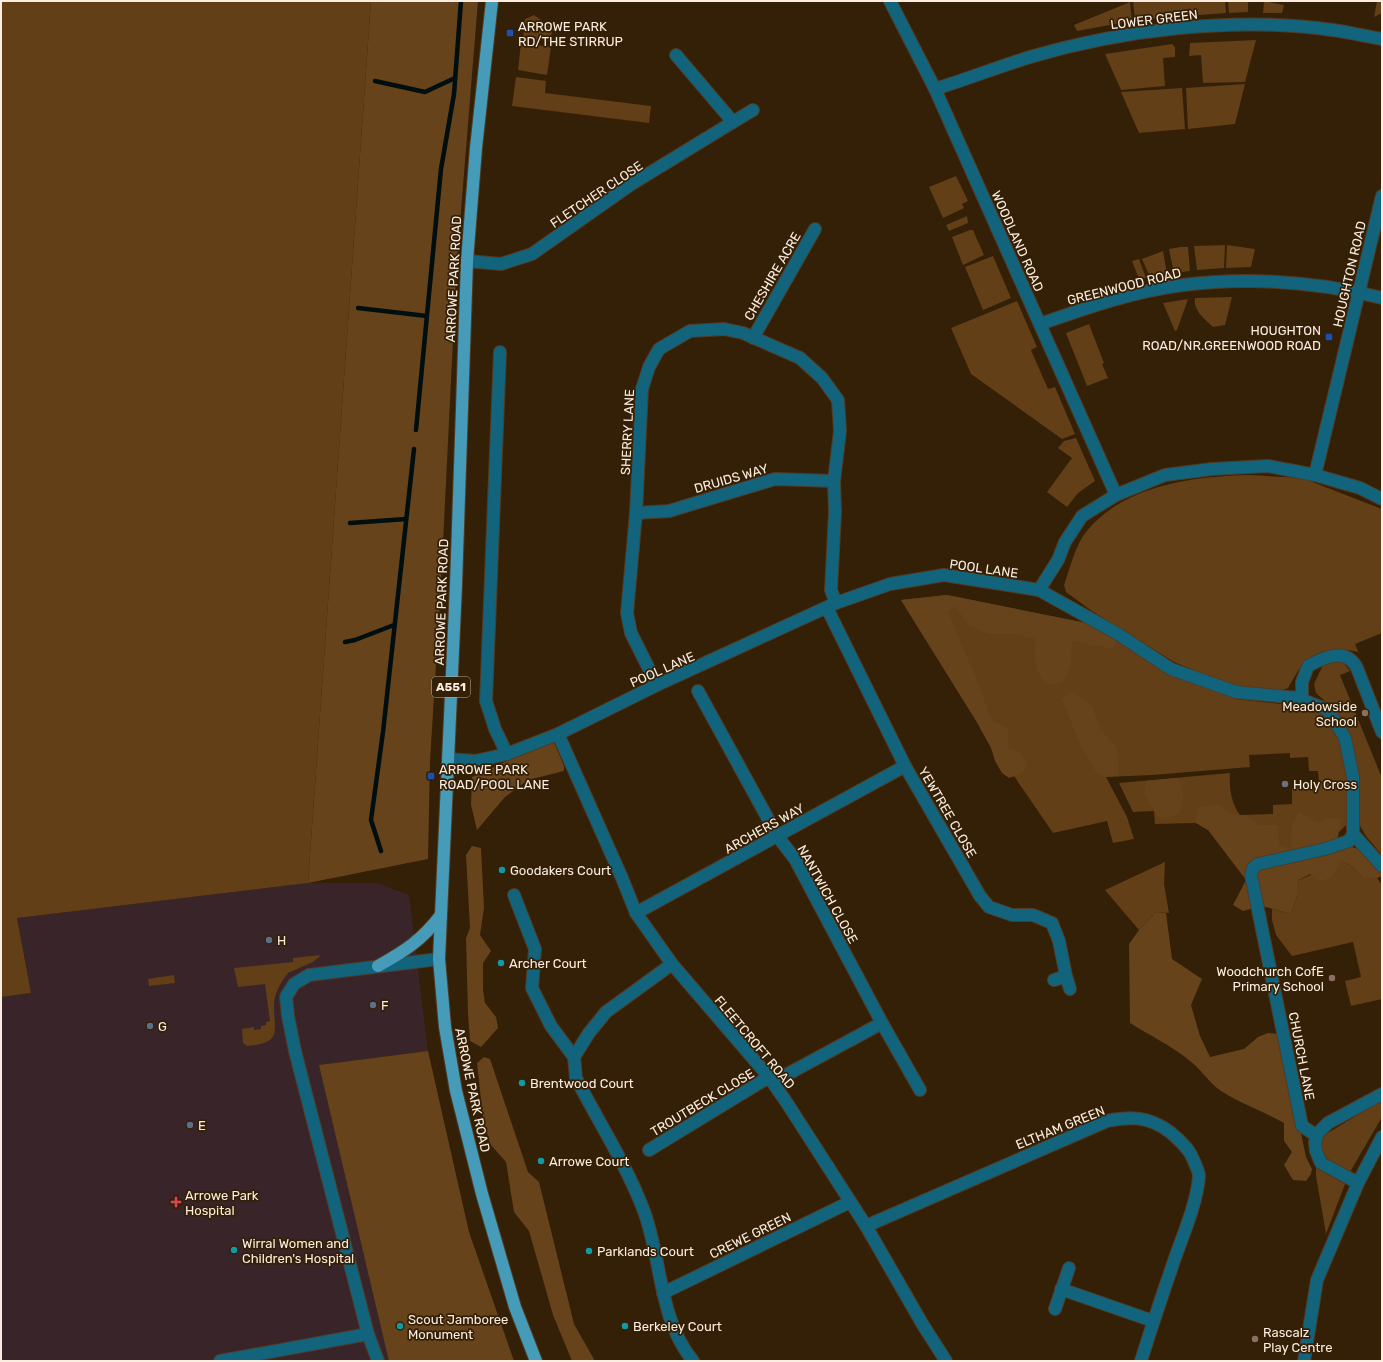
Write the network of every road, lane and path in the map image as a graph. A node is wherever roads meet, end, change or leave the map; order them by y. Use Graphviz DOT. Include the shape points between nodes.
graph roads {
  1 [pos="492,1"];
  2 [pos="890,1"];
  3 [pos="1382,39"];
  4 [pos="676,55"];
  5 [pos="935,89"];
  6 [pos="753,110"];
  7 [pos="733,122"];
  8 [pos="1382,196"];
  9 [pos="815,228"];
  10 [pos="467,261"];
  11 [pos="1359,292"];
  12 [pos="1382,298"];
  13 [pos="1040,324"];
  14 [pos="753,338"];
  15 [pos="500,352"];
  16 [pos="1315,475"];
  17 [pos="834,481"];
  18 [pos="1116,495"];
  19 [pos="1382,499"];
  20 [pos="636,513"];
  21 [pos="1039,590"];
  22 [pos="831,606"];
  23 [pos="657,686"];
  24 [pos="698,691"];
  25 [pos="1302,699"];
  26 [pos="1382,732"];
  27 [pos="558,734"];
  28 [pos="507,754"];
  29 [pos="448,759"];
  30 [pos="905,766"];
  31 [pos="1353,834"];
  32 [pos="778,837"];
  33 [pos="1382,866"];
  34 [pos="514,895"];
  35 [pos="636,913"];
  36 [pos="441,915"];
  37 [pos="439,959"];
  38 [pos="672,964"];
  39 [pos="378,966"];
  40 [pos="1066,976"];
  41 [pos="1054,980"];
  42 [pos="1070,989"];
  43 [pos="882,1023"];
  44 [pos="574,1057"];
  45 [pos="771,1080"];
  46 [pos="920,1090"];
  47 [pos="1382,1094"];
  48 [pos="1317,1136"];
  49 [pos="1381,1142"];
  50 [pos="649,1150"];
  51 [pos="1358,1183"];
  52 [pos="850,1202"];
  53 [pos="866,1226"];
  54 [pos="1068,1268"];
  55 [pos="1061,1289"];
  56 [pos="664,1293"];
  57 [pos="1055,1309"];
  58 [pos="1153,1321"];
  59 [pos="368,1334"];
  60 [pos="220,1361"];
  61 [pos="378,1361"];
  62 [pos="536,1361"];
  63 [pos="693,1361"];
  64 [pos="946,1361"];
  65 [pos="1141,1361"];
  66 [pos="1304,1361"];
  1 -- 10 [label="main road, ARROWE PARK ROAD / A551"];
  2 -- 5 [label="street, WOODLAND ROAD"];
  3 -- 5 [label="street, LOWER GREEN" via="1331,30 1275,26 1229,25 1172,29 1135,34 1030,57"];
  4 -- 7 [label="street"];
  5 -- 13 [label="street, WOODLAND ROAD"];
  6 -- 7 [label="street, FLETCHER CLOSE"];
  7 -- 10 [label="street, FLETCHER CLOSE" via="630,185 532,254 501,264"];
  8 -- 11 [label="street, HOUGHTON ROAD"];
  9 -- 14 [label="street, CHESHIRE ACRE"];
  10 -- 29 [label="main road, ARROWE PARK ROAD / A551"];
  11 -- 12 [label="street, GREENWOOD ROAD"];
  11 -- 13 [label="street, GREENWOOD ROAD" via="1256,281 1182,285 1089,307"];
  11 -- 16 [label="street, HOUGHTON ROAD"];
  13 -- 18 [label="street, WOODLAND ROAD"];
  14 -- 17 [label="street, SHERRY LANE" via="800,358 822,378 838,400 840,431"];
  14 -- 20 [label="street, SHERRY LANE" via="744,333 724,330 690,331 659,349 649,367 642,389"];
  15 -- 28 [label="street" via="486,701"];
  16 -- 18 [label="street" via="1268,466 1212,469 1165,475"];
  16 -- 19 [label="street" via="1360,488"];
  17 -- 20 [label="street, DRUIDS WAY" via="775,479 669,511"];
  17 -- 22 [label="street, SHERRY LANE"];
  18 -- 21 [label="street" via="1082,516"];
  20 -- 23 [label="street, SHERRY LANE" via="627,613 631,633"];
  21 -- 22 [label="street, POOL LANE" via="944,575 890,584"];
  21 -- 25 [label="street, POOL LANE" via="1118,634 1171,669 1236,692"];
  22 -- 23 [label="street, POOL LANE"];
  22 -- 30 [label="street, YEWTREE CLOSE"];
  23 -- 27 [label="street, POOL LANE"];
  24 -- 32 [label="street, NANTWICH CLOSE"];
  25 -- 26 [label="street" via="1302,682 1308,666 1324,656 1346,657 1354,661"];
  25 -- 31 [label="street, POOL LANE" via="1328,710 1345,738 1353,777"];
  27 -- 28 [label="street, POOL LANE"];
  27 -- 35 [label="street, FLEETCROFT ROAD"];
  28 -- 29 [label="street, POOL LANE" via="475,761"];
  29 -- 36 [label="main road, ARROWE PARK ROAD / A551"];
  30 -- 32 [label="street, ARCHERS WAY"];
  30 -- 40 [label="street, YEWTREE CLOSE" via="980,896 989,907 1012,915 1033,915 1052,923 1059,941"];
  31 -- 33 [label="street"];
  31 -- 48 [label="street, CHURCH LANE" via="1349,840 1324,849 1258,864 1252,868 1251,875 1302,1126"];
  32 -- 35 [label="street, ARCHERS WAY"];
  32 -- 43 [label="street, NANTWICH CLOSE" via="795,859"];
  34 -- 44 [label="street" via="535,949 532,988 551,1026"];
  35 -- 38 [label="street, FLEETCROFT ROAD"];
  36 -- 37 [label="main road, ARROWE PARK ROAD / A551"];
  36 -- 39 [label="main road" via="417,942"];
  37 -- 39 [label="street"];
  37 -- 62 [label="main road, ARROWE PARK ROAD / A551" via="444,1027 456,1091 482,1194 515,1307"];
  38 -- 44 [label="street" via="606,1012"];
  38 -- 45 [label="street, FLEETCROFT ROAD"];
  39 -- 59 [label="street" via="309,975 294,984 286,997 295,1051"];
  40 -- 41 [label="street"];
  40 -- 42 [label="street"];
  43 -- 45 [label="street, TROUTBECK CLOSE"];
  43 -- 46 [label="street, NANTWICH CLOSE"];
  44 -- 56 [label="street" via="576,1078 635,1190 645,1215"];
  45 -- 50 [label="street, TROUTBECK CLOSE"];
  45 -- 52 [label="street, FLEETCROFT ROAD"];
  47 -- 48 [label="street" via="1328,1123"];
  48 -- 51 [label="street" via="1316,1151 1321,1163"];
  49 -- 51 [label="street"];
  51 -- 66 [label="street" via="1317,1280"];
  52 -- 53 [label="street, FLEETCROFT ROAD"];
  52 -- 56 [label="street, CREWE GREEN"];
  53 -- 58 [label="street, ELTHAM GREEN" via="1107,1121 1125,1117 1156,1123 1169,1130 1189,1150 1199,1174 1184,1234"];
  53 -- 64 [label="street, FLEETCROFT ROAD"];
  54 -- 55 [label="street"];
  55 -- 57 [label="street"];
  55 -- 58 [label="street"];
  56 -- 63 [label="street" via="679,1340"];
  58 -- 65 [label="street, ELTHAM GREEN"];
  59 -- 60 [label="street"];
  59 -- 61 [label="street"];
}
